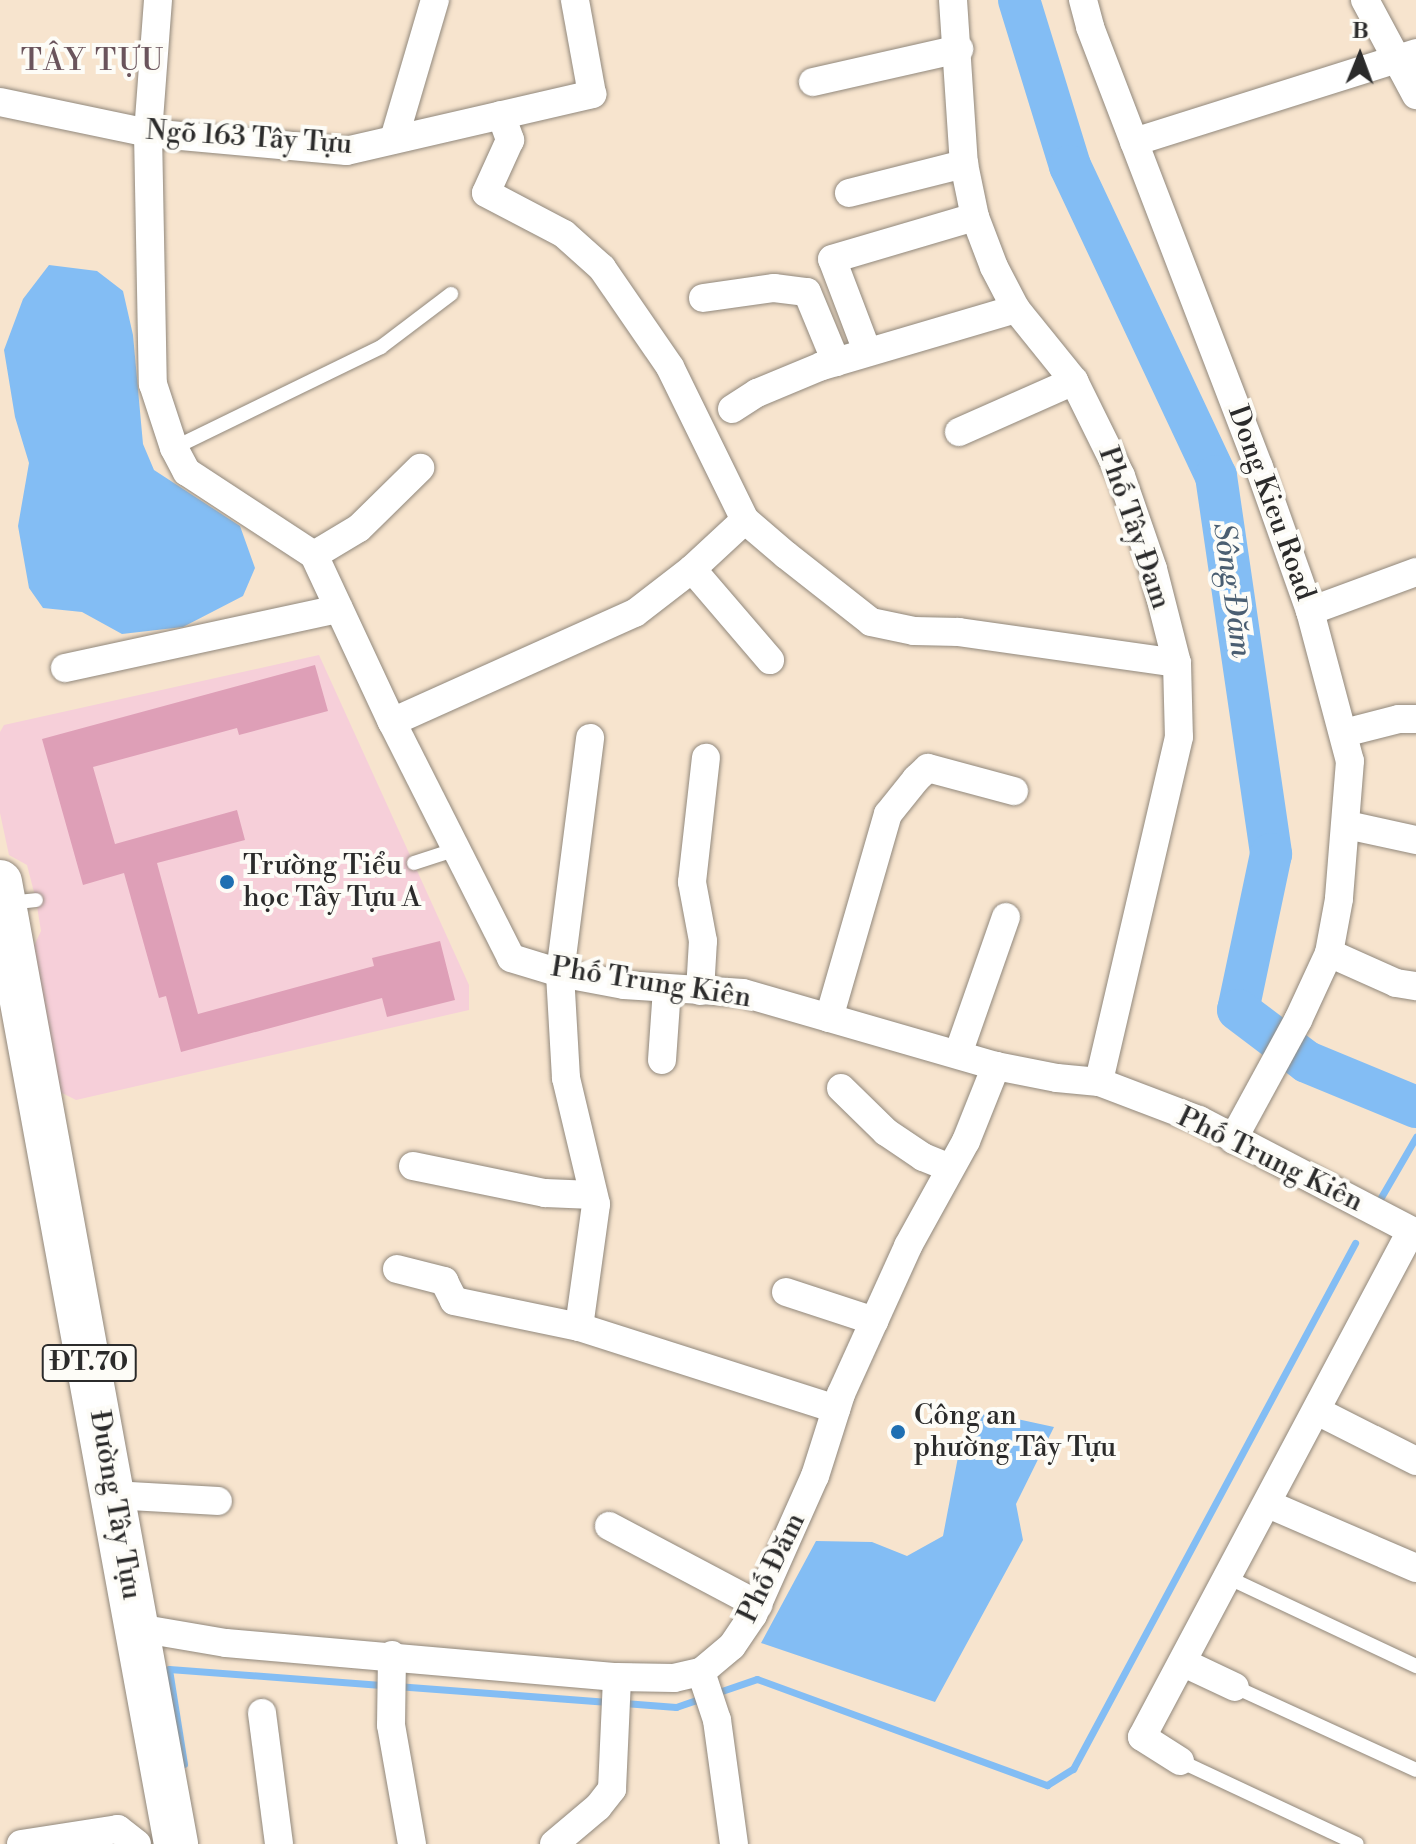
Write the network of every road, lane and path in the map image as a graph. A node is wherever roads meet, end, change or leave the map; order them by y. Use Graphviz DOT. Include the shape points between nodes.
graph roads {
  1 [pos="158,0"];
  2 [pos="435,0"];
  3 [pos="575,0"];
  4 [pos="953,0"];
  5 [pos="1083,0"];
  6 [pos="1365,0"];
  7 [pos="959,49"];
  8 [pos="1407,56"];
  9 [pos="813,82"];
  10 [pos="1416,95"];
  11 [pos="0,102"];
  12 [pos="501,115"];
  13 [pos="148,133"];
  14 [pos="394,139"];
  15 [pos="1134,142"];
  16 [pos="964,164"];
  17 [pos="849,193"];
  18 [pos="975,217"];
  19 [pos="451,294"];
  20 [pos="703,298"];
  21 [pos="1016,309"];
  22 [pos="867,351"];
  23 [pos="836,362"];
  24 [pos="1074,381"];
  25 [pos="732,409"];
  26 [pos="959,432"];
  27 [pos="174,448"];
  28 [pos="420,468"];
  29 [pos="745,520"];
  30 [pos="314,555"];
  31 [pos="692,569"];
  32 [pos="1416,572"];
  33 [pos="339,609"];
  34 [pos="1310,611"];
  35 [pos="770,660"];
  36 [pos="1177,663"];
  37 [pos="65,668"];
  38 [pos="1416,719"];
  39 [pos="392,722"];
  40 [pos="1344,733"];
  41 [pos="590,738"];
  42 [pos="706,758"];
  43 [pos="1014,791"];
  44 [pos="1347,825"];
  45 [pos="1416,840"];
  46 [pos="457,849"];
  47 [pos="414,863"];
  48 [pos="9,905"];
  49 [pos="1006,917"];
  50 [pos="1329,953"];
  51 [pos="560,973"];
  52 [pos="1416,986"];
  53 [pos="667,989"];
  54 [pos="700,991"];
  55 [pos="829,1018"];
  56 [pos="958,1054"];
  57 [pos="662,1060"];
  58 [pos="996,1066"];
  59 [pos="1099,1082"];
  60 [pos="841,1088"];
  61 [pos="1233,1139"];
  62 [pos="413,1166"];
  63 [pos="950,1168"];
  64 [pos="593,1195"];
  65 [pos="1410,1230"];
  66 [pos="397,1269"];
  67 [pos="786,1292"];
  68 [pos="874,1321"];
  69 [pos="579,1327"];
  70 [pos="836,1409"];
  71 [pos="1317,1411"];
  72 [pos="1416,1461"];
  73 [pos="113,1495"];
  74 [pos="218,1501"];
  75 [pos="1268,1504"];
  76 [pos="609,1526"];
  77 [pos="1416,1568"];
  78 [pos="1229,1578"];
  79 [pos="758,1605"];
  80 [pos="138,1628"];
  81 [pos="392,1659"];
  82 [pos="1184,1663"];
  83 [pos="1416,1666"];
  84 [pos="703,1676"];
  85 [pos="617,1681"];
  86 [pos="1235,1687"];
  87 [pos="262,1713"];
  88 [pos="1180,1761"];
  89 [pos="1416,1770"];
  90 [pos="21,1844"];
  91 [pos="137,1844"];
  92 [pos="176,1844"];
  93 [pos="279,1844"];
  94 [pos="412,1844"];
  95 [pos="554,1844"];
  96 [pos="734,1844"];
  97 [pos="1357,1844"];
  1 -- 13 [label="street"];
  2 -- 14 [label="street"];
  3 -- 12 [label="street, Ngõ 163 Tây Tựu" via="592,94"];
  4 -- 7 [label="street, Phố Tây Đam"];
  5 -- 15 [label="street, Dong Kieu Road"];
  6 -- 8 [label="street"];
  7 -- 9 [label="street"];
  7 -- 16 [label="street, Phố Tây Đam"];
  8 -- 10 [label="street"];
  8 -- 15 [label="street"];
  11 -- 13 [label="street, Ngõ 163 Tây Tựu"];
  12 -- 14 [label="street, Ngõ 163 Tây Tựu"];
  12 -- 29 [label="street" via="510,140 486,193 564,234 602,268 670,367"];
  13 -- 14 [label="street, Ngõ 163 Tây Tựu" via="346,151"];
  13 -- 27 [label="street" via="153,384"];
  15 -- 34 [label="street, Dong Kieu Road"];
  16 -- 17 [label="street"];
  16 -- 18 [label="street, Phố Tây Đam"];
  18 -- 21 [label="street, Phố Tây Đam"];
  18 -- 22 [label="street" via="832,259"];
  19 -- 27 [label="lane" via="381,347"];
  20 -- 23 [label="street" via="774,288 807,292"];
  21 -- 22 [label="street"];
  21 -- 24 [label="street, Phố Tây Đam"];
  22 -- 23 [label="street"];
  23 -- 25 [label="street" via="757,393"];
  24 -- 26 [label="street"];
  24 -- 36 [label="street, Phố Tây Đam" via="1121,476"];
  27 -- 30 [label="street" via="187,472"];
  28 -- 30 [label="street" via="359,528"];
  29 -- 31 [label="street"];
  29 -- 36 [label="street" via="871,622"];
  30 -- 33 [label="street, Phố Trung Kiên"];
  31 -- 35 [label="street"];
  31 -- 39 [label="street" via="635,613"];
  32 -- 34 [label="street"];
  33 -- 37 [label="street"];
  33 -- 39 [label="street, Phố Trung Kiên"];
  34 -- 40 [label="street, Dong Kieu Road"];
  36 -- 59 [label="street, Phố Tây Đam" via="1179,737"];
  38 -- 40 [label="street"];
  39 -- 46 [label="street, Phố Trung Kiên"];
  40 -- 44 [label="street, Dong Kieu Road" via="1350,761"];
  41 -- 51 [label="street"];
  42 -- 54 [label="street" via="692,882 703,941"];
  43 -- 55 [label="street" via="928,768 916,779 888,814"];
  44 -- 45 [label="street"];
  44 -- 50 [label="street, Dong Kieu Road"];
  46 -- 47 [label="lane"];
  46 -- 51 [label="street, Phố Trung Kiên" via="511,958"];
  48 -- 73 [label="main road, Đường Tây Tựu / ĐT.70"];
  49 -- 56 [label="street"];
  50 -- 52 [label="street" via="1396,983"];
  50 -- 61 [label="street, Dong Kieu Road"];
  51 -- 53 [label="street, Phố Trung Kiên"];
  51 -- 64 [label="street" via="566,1078"];
  53 -- 54 [label="street, Phố Trung Kiên"];
  53 -- 57 [label="street"];
  54 -- 55 [label="street, Phố Trung Kiên" via="743,993"];
  55 -- 56 [label="street, Phố Trung Kiên"];
  56 -- 58 [label="street, Phố Trung Kiên"];
  58 -- 59 [label="street, Phố Trung Kiên"];
  58 -- 63 [label="street, Phố Đăm"];
  59 -- 61 [label="street, Phố Trung Kiên" via="1199,1120"];
  60 -- 63 [label="street" via="886,1132"];
  61 -- 65 [label="street, Phố Trung Kiên"];
  62 -- 64 [label="street" via="545,1193"];
  63 -- 68 [label="street, Phố Đăm"];
  64 -- 69 [label="street"];
  65 -- 71 [label="street"];
  66 -- 69 [label="street" via="444,1281 454,1301"];
  67 -- 68 [label="street"];
  68 -- 70 [label="street, Phố Đăm"];
  69 -- 70 [label="street"];
  70 -- 79 [label="street, Phố Đăm" via="815,1476"];
  71 -- 72 [label="street"];
  71 -- 75 [label="street"];
  73 -- 74 [label="street"];
  73 -- 80 [label="main road, Đường Tây Tựu / ĐT.70"];
  75 -- 77 [label="street"];
  75 -- 78 [label="street"];
  76 -- 79 [label="street"];
  78 -- 82 [label="street"];
  78 -- 83 [label="lane"];
  79 -- 84 [label="street, Phố Đăm" via="732,1646"];
  80 -- 81 [label="street" via="226,1643"];
  80 -- 92 [label="main road, Đường Tây Tựu / ĐT.70"];
  81 -- 85 [label="street"];
  81 -- 94 [label="street" via="391,1725"];
  82 -- 86 [label="street"];
  82 -- 88 [label="street" via="1142,1737"];
  84 -- 85 [label="street"];
  84 -- 96 [label="street" via="717,1720"];
  85 -- 95 [label="street" via="612,1789"];
  86 -- 89 [label="lane"];
  87 -- 93 [label="street"];
  88 -- 97 [label="lane"];
  90 -- 91 [label="street" via="118,1829"];
}
